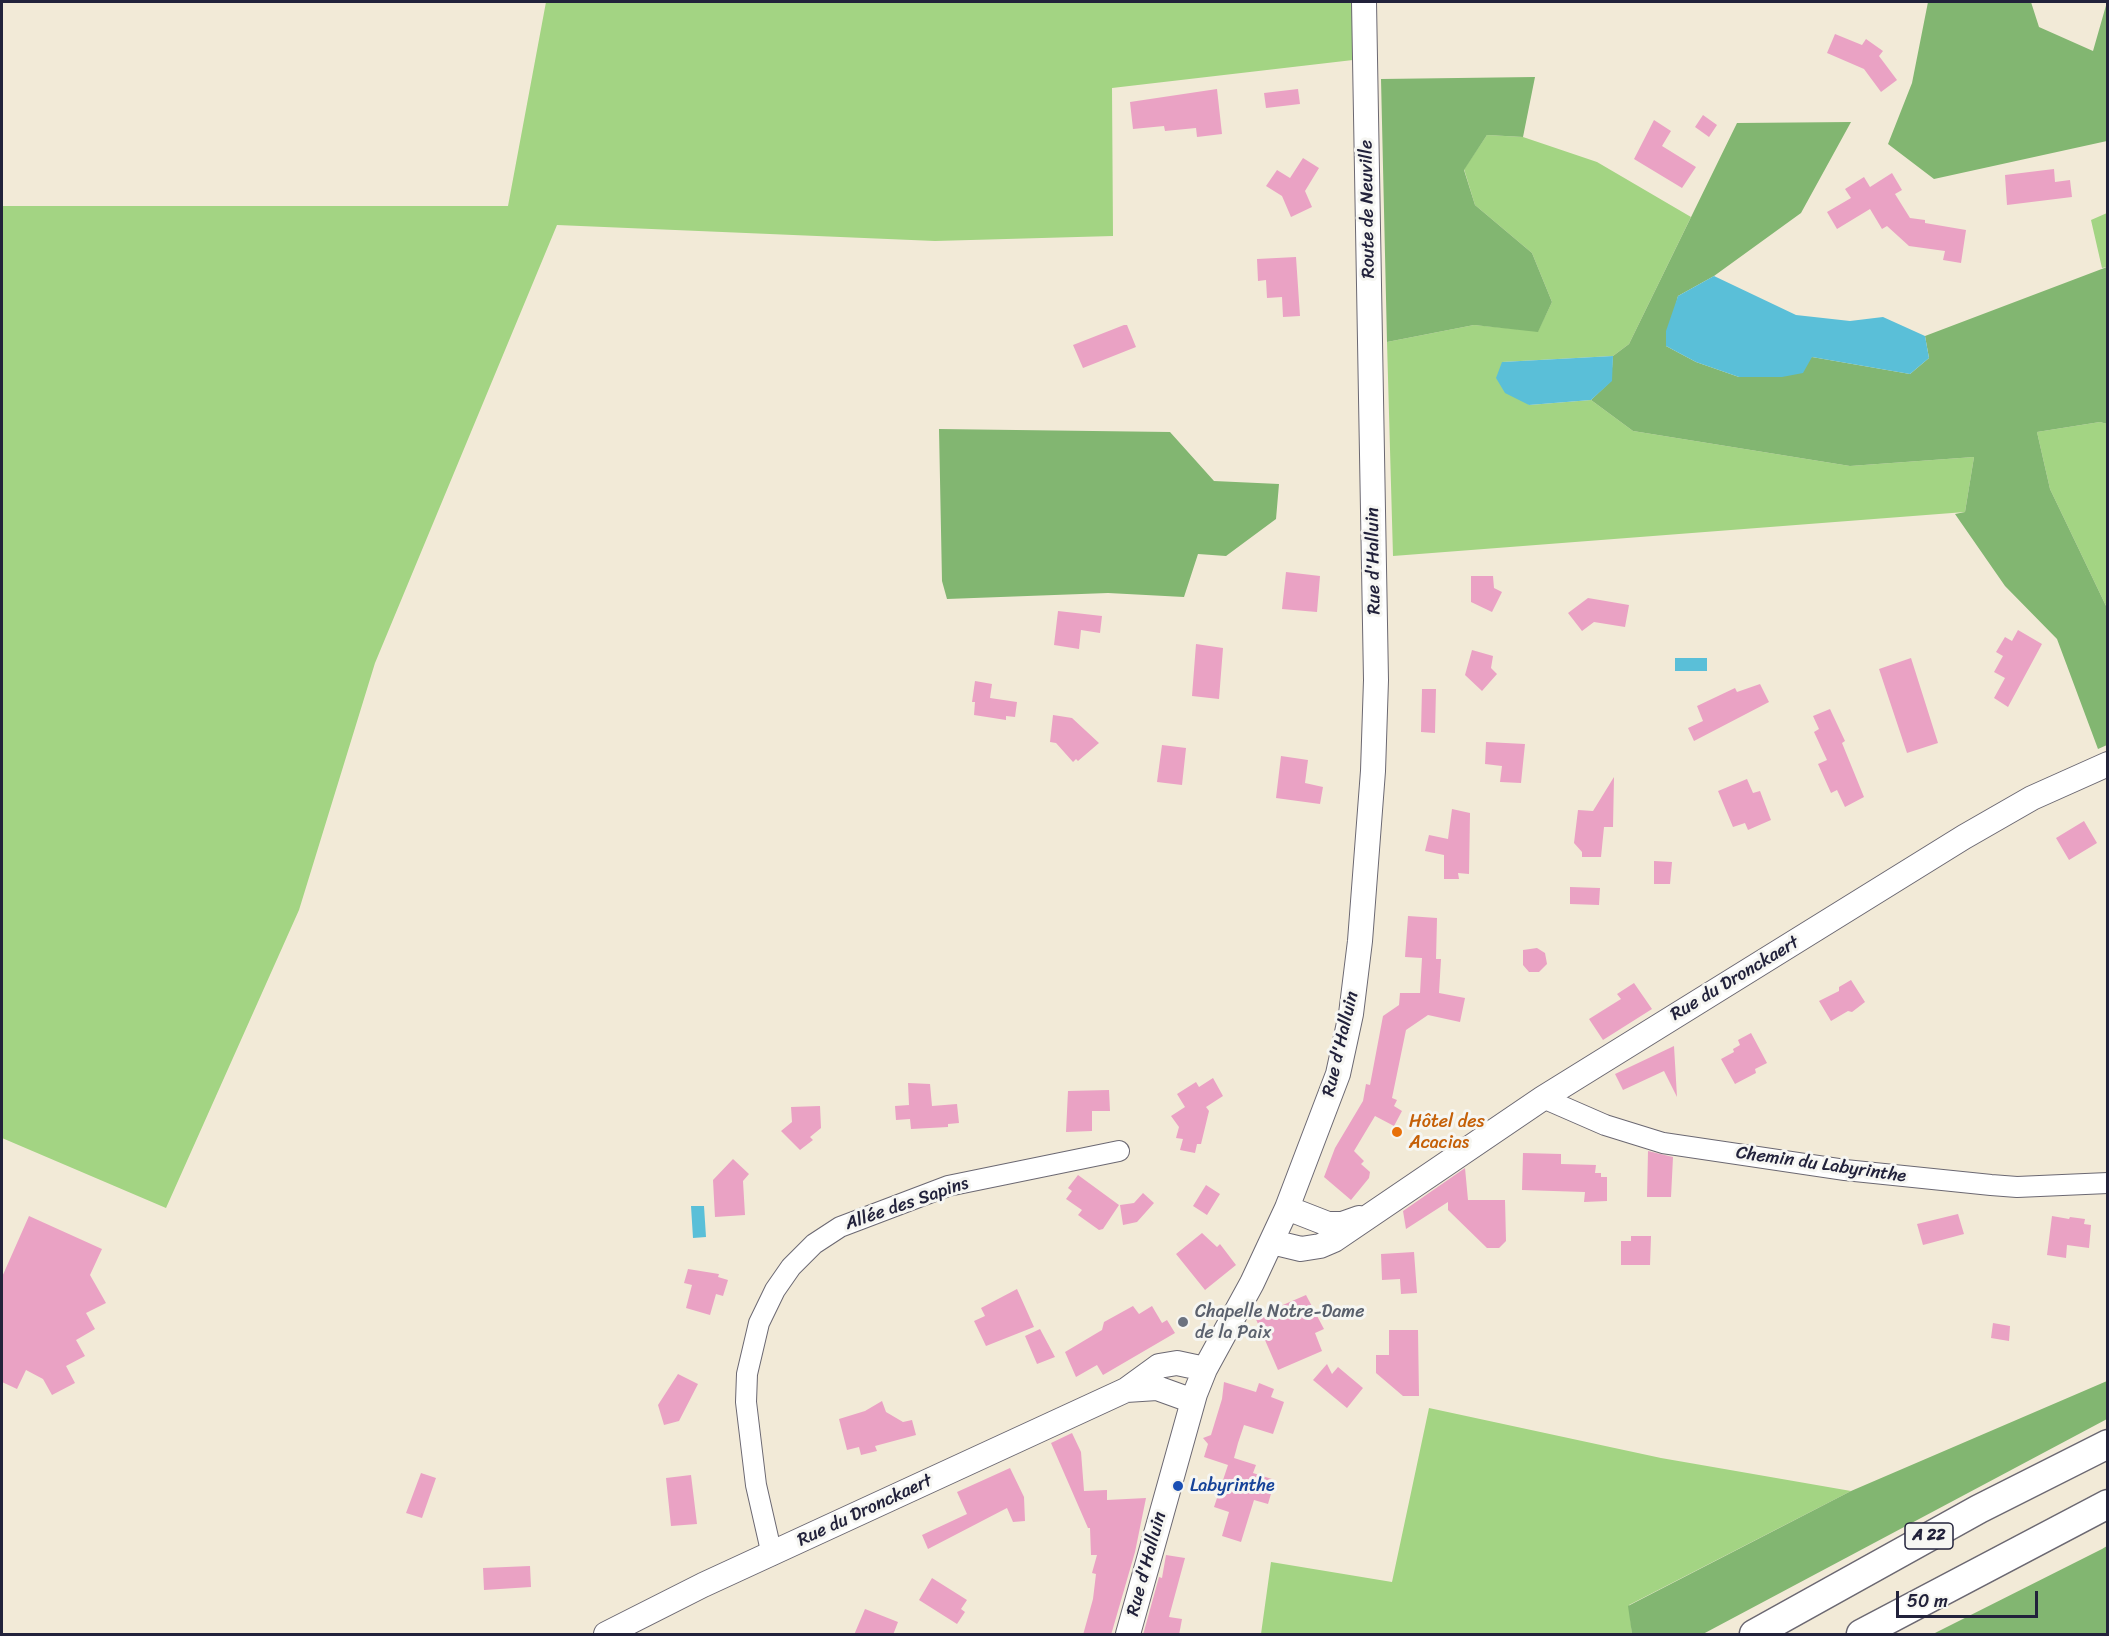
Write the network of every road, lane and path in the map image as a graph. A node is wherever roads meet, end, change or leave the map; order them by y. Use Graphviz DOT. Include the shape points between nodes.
graph roads {
  1 [pos="1364,2"];
  2 [pos="1371,416"];
  3 [pos="2108,764"];
  4 [pos="1543,1098"];
  5 [pos="1119,1151"];
  6 [pos="2108,1183"];
  7 [pos="1287,1208"];
  8 [pos="1372,1212"];
  9 [pos="1272,1242"];
  10 [pos="1205,1369"];
  11 [pos="1126,1389"];
  12 [pos="1193,1401"];
  13 [pos="2108,1444"];
  14 [pos="2108,1504"];
  15 [pos="772,1555"];
  16 [pos="606,1635"];
  17 [pos="1128,1635"];
  18 [pos="1754,1635"];
  19 [pos="1861,1635"];
  1 -- 2 [label="main road, Route de Neuville"];
  2 -- 7 [label="main road, Rue d'Halluin" via="1376,680 1358,959 1352,1014 1338,1074"];
  3 -- 4 [label="main road, Rue du Dronckaert" via="2002,814"];
  4 -- 6 [label="street, Chemin du Labyrinthe" via="1605,1125 1663,1143 1961,1183 2017,1187"];
  4 -- 8 [label="main road, Rue du Dronckaert"];
  5 -- 15 [label="street, Allée des Sapins" via="948,1186 840,1227 814,1244 791,1267 759,1323 747,1374 746,1402 756,1485"];
  7 -- 8 [label="main road, Rue du Dronckaert" via="1328,1224 1342,1224"];
  7 -- 9 [label="main road, Rue d'Halluin"];
  8 -- 9 [label="main road, Rue du Dronckaert" via="1320,1246 1301,1249"];
  9 -- 10 [label="main road, Rue d'Halluin"];
  10 -- 11 [label="main road, Rue du Dronckaert" via="1185,1364 1159,1366"];
  10 -- 12 [label="main road, Rue d'Halluin"];
  11 -- 12 [label="main road, Rue du Dronckaert" via="1157,1388"];
  11 -- 15 [label="main road, Rue du Dronckaert"];
  12 -- 17 [label="main road, Rue d'Halluin"];
  13 -- 18 [label="highway, A 22" via="1979,1509"];
  14 -- 19 [label="highway"];
  15 -- 16 [label="main road, Rue du Dronckaert"];
}
